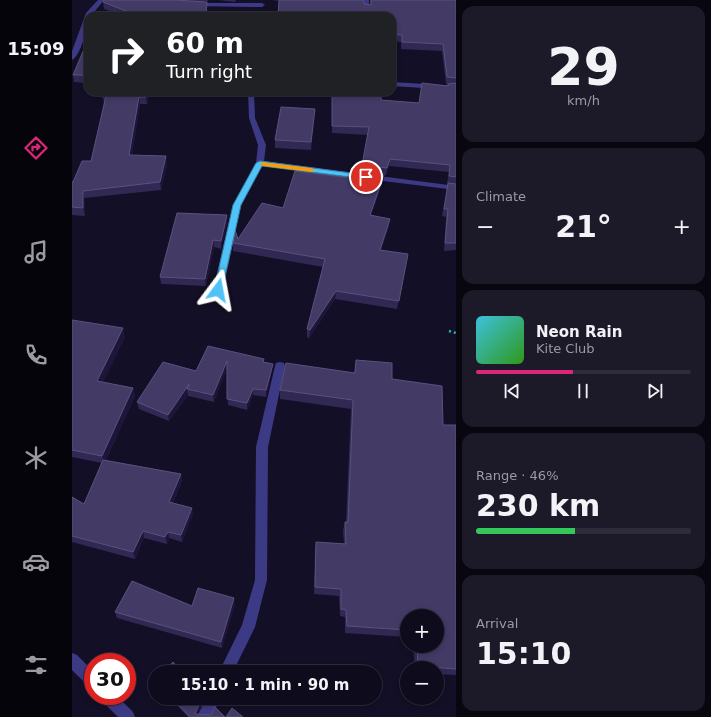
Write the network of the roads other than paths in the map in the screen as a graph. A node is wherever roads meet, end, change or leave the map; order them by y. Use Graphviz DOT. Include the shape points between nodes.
graph roads {
  1 [pos="101,0"];
  2 [pos="366,0"];
  3 [pos="184,4"];
  4 [pos="261,5"];
  5 [pos="367,9"];
  6 [pos="90,12"];
  7 [pos="84,28"];
  8 [pos="72,58"];
  9 [pos="396,84"];
  10 [pos="456,88"];
  11 [pos="251,96"];
  12 [pos="260,163"];
  13 [pos="456,188"];
  14 [pos="218,290"];
  15 [pos="280,366"];
  16 [pos="72,660"];
  17 [pos="229,665"];
  18 [pos="84,672"];
  19 [pos="116,705"];
  20 [pos="210,705"];
  21 [pos="128,717"];
  22 [pos="204,717"];
  1 -- 6 [label="street"];
  2 -- 5 [label="street"];
  3 -- 4 [label="street"];
  7 -- 8 [label="street"];
  9 -- 10 [label="street"];
  11 -- 12 [label="street" via="252,118 262,145"];
  12 -- 13 [label="street"];
  12 -- 14 [label="street" via="237,205"];
  15 -- 17 [label="street" via="262,447 262,580 248,627"];
  16 -- 18 [label="street"];
  19 -- 21 [label="street"];
  20 -- 22 [label="street"];
}
